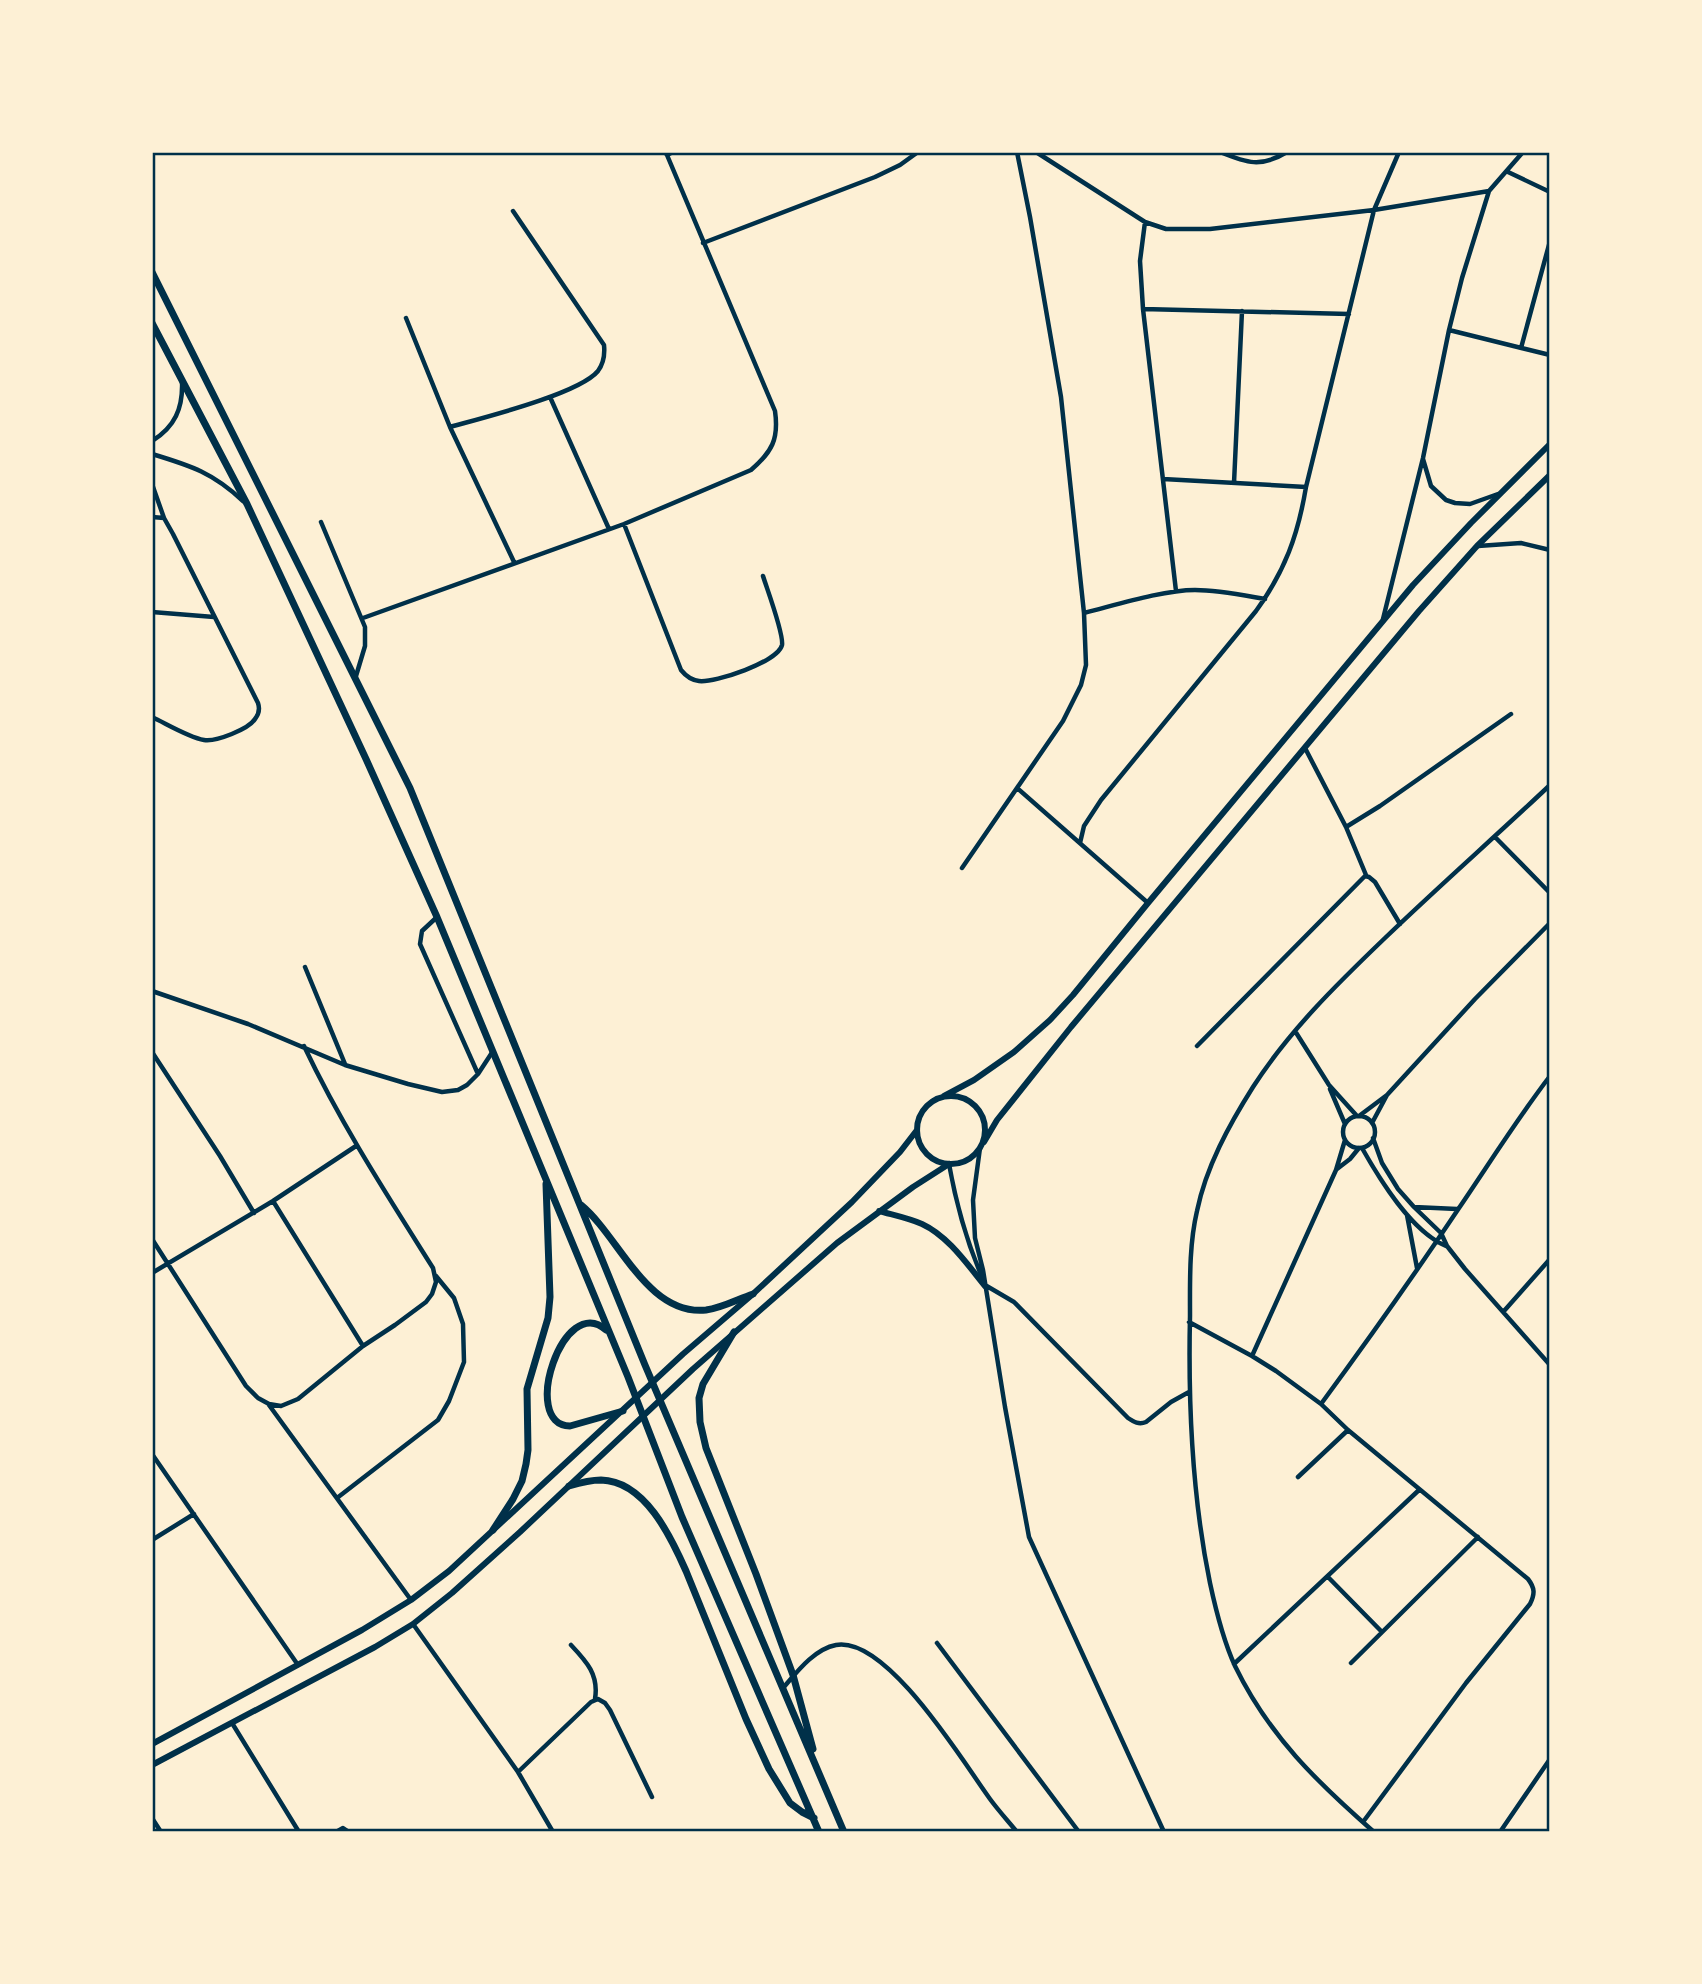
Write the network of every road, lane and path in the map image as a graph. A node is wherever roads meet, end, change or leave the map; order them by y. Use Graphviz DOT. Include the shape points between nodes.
graph roads {
  1 [pos="673,152"];
  2 [pos="918,152"];
  3 [pos="1017,152"];
  4 [pos="1036,152"];
  5 [pos="1220,152"];
  6 [pos="1287,152"];
  7 [pos="1399,152"];
  8 [pos="1523,152"];
  9 [pos="666,154"];
  10 [pos="1508,172"];
  11 [pos="1489,191"];
  12 [pos="1550,192"];
  13 [pos="1374,210"];
  14 [pos="513,211"];
  15 [pos="1145,222"];
  16 [pos="1550,241"];
  17 [pos="703,243"];
  18 [pos="152,272"];
  19 [pos="1143,309"];
  20 [pos="1242,311"];
  21 [pos="1349,314"];
  22 [pos="406,318"];
  23 [pos="152,323"];
  24 [pos="1449,330"];
  25 [pos="1521,348"];
  26 [pos="1550,355"];
  27 [pos="182,381"];
  28 [pos="550,397"];
  29 [pos="450,428"];
  30 [pos="152,441"];
  31 [pos="1550,443"];
  32 [pos="152,454"];
  33 [pos="1423,458"];
  34 [pos="1550,475"];
  35 [pos="1163,479"];
  36 [pos="1234,483"];
  37 [pos="152,484"];
  38 [pos="1306,487"];
  39 [pos="1499,494"];
  40 [pos="247,504"];
  41 [pos="152,517"];
  42 [pos="164,518"];
  43 [pos="321,522"];
  44 [pos="624,524"];
  45 [pos="609,529"];
  46 [pos="1477,546"];
  47 [pos="1550,550"];
  48 [pos="514,562"];
  49 [pos="762,576"];
  50 [pos="1177,591"];
  51 [pos="1265,598"];
  52 [pos="152,612"];
  53 [pos="1084,613"];
  54 [pos="215,617"];
  55 [pos="363,618"];
  56 [pos="1382,623"];
  57 [pos="356,677"];
  58 [pos="1511,714"];
  59 [pos="152,717"];
  60 [pos="1305,748"];
  61 [pos="1550,785"];
  62 [pos="1017,788"];
  63 [pos="1346,827"];
  64 [pos="1495,837"];
  65 [pos="1080,843"];
  66 [pos="962,868"];
  67 [pos="1366,875"];
  68 [pos="1550,893"];
  69 [pos="1147,903"];
  70 [pos="437,917"];
  71 [pos="1550,923"];
  72 [pos="1400,924"];
  73 [pos="305,967"];
  74 [pos="152,991"];
  75 [pos="1295,1031"];
  76 [pos="304,1046"];
  77 [pos="1197,1046"];
  78 [pos="494,1051"];
  79 [pos="152,1052"];
  80 [pos="345,1065"];
  81 [pos="478,1074"];
  82 [pos="1550,1076"];
  83 [pos="1548,1083"];
  84 [pos="1329,1085"];
  85 [pos="1387,1095"];
  86 [pos="944,1096"];
  87 [pos="1358,1116"];
  88 [pos="1345,1124"];
  89 [pos="1372,1124"];
  90 [pos="917,1130"];
  91 [pos="1373,1138"];
  92 [pos="1345,1140"];
  93 [pos="982,1145"];
  94 [pos="356,1146"];
  95 [pos="1361,1148"];
  96 [pos="949,1164"];
  97 [pos="1336,1170"];
  98 [pos="546,1180"];
  99 [pos="273,1201"];
  100 [pos="579,1204"];
  101 [pos="1414,1207"];
  102 [pos="1458,1209"];
  103 [pos="879,1211"];
  104 [pos="254,1213"];
  105 [pos="1407,1214"];
  106 [pos="1441,1233"];
  107 [pos="152,1239"];
  108 [pos="1435,1241"];
  109 [pos="1447,1246"];
  110 [pos="1550,1259"];
  111 [pos="168,1263"];
  112 [pos="1418,1268"];
  113 [pos="152,1273"];
  114 [pos="436,1276"];
  115 [pos="985,1286"];
  116 [pos="752,1294"];
  117 [pos="1504,1311"];
  118 [pos="1189,1321"];
  119 [pos="734,1332"];
  120 [pos="611,1337"];
  121 [pos="363,1346"];
  122 [pos="1252,1356"];
  123 [pos="1550,1365"];
  124 [pos="1189,1392"];
  125 [pos="269,1404"];
  126 [pos="1321,1404"];
  127 [pos="623,1411"];
  128 [pos="1348,1430"];
  129 [pos="152,1454"];
  130 [pos="1298,1477"];
  131 [pos="569,1486"];
  132 [pos="1419,1490"];
  133 [pos="337,1498"];
  134 [pos="194,1514"];
  135 [pos="493,1530"];
  136 [pos="1478,1537"];
  137 [pos="152,1540"];
  138 [pos="1328,1577"];
  139 [pos="411,1600"];
  140 [pos="413,1624"];
  141 [pos="1381,1631"];
  142 [pos="937,1643"];
  143 [pos="571,1645"];
  144 [pos="1351,1662"];
  145 [pos="1234,1664"];
  146 [pos="298,1665"];
  147 [pos="793,1675"];
  148 [pos="783,1688"];
  149 [pos="595,1699"];
  150 [pos="232,1722"];
  151 [pos="152,1744"];
  152 [pos="1550,1759"];
  153 [pos="152,1765"];
  154 [pos="518,1772"];
  155 [pos="824,1784"];
  156 [pos="652,1797"];
  157 [pos="152,1818"];
  158 [pos="814,1818"];
  159 [pos="1363,1822"];
  160 [pos="161,1832"];
  161 [pos="299,1832"];
  162 [pos="336,1832"];
  163 [pos="349,1832"];
  164 [pos="553,1832"];
  165 [pos="820,1832"];
  166 [pos="844,1832"];
  167 [pos="1017,1832"];
  168 [pos="1079,1832"];
  169 [pos="1164,1832"];
  170 [pos="1374,1832"];
  171 [pos="1500,1832"];
  1 -- 9 [label="street"];
  2 -- 17 [label="street" via="875,177"];
  3 -- 53 [label="street" via="1061,397"];
  4 -- 15 [label="street"];
  5 -- 6 [label="street" via="1263,162"];
  7 -- 13 [label="street"];
  8 -- 10 [label="street"];
  9 -- 17 [label="street"];
  10 -- 11 [label="street"];
  10 -- 12 [label="street"];
  11 -- 13 [label="street"];
  11 -- 24 [label="street"];
  13 -- 15 [label="street" via="1210,229 1166,229"];
  13 -- 21 [label="street"];
  14 -- 28 [label="street" via="604,345 606,355 591,377"];
  15 -- 19 [label="street" via="1140,261"];
  16 -- 25 [label="street"];
  17 -- 44 [label="street" via="775,411 778,427 774,442 751,470"];
  18 -- 57 [label="highway"];
  19 -- 20 [label="street"];
  19 -- 35 [label="street"];
  20 -- 21 [label="street"];
  20 -- 36 [label="street"];
  21 -- 38 [label="street"];
  22 -- 29 [label="street"];
  23 -- 27 [label="highway"];
  24 -- 25 [label="street"];
  24 -- 33 [label="street"];
  25 -- 26 [label="street"];
  27 -- 30 [label="street" via="179,413"];
  27 -- 40 [label="highway"];
  28 -- 29 [label="street"];
  28 -- 45 [label="street"];
  29 -- 48 [label="street"];
  31 -- 39 [label="main road"];
  32 -- 40 [label="street" via="204,472"];
  33 -- 39 [label="street" via="1431,486 1446,500 1470,504"];
  33 -- 56 [label="street"];
  34 -- 46 [label="main road"];
  35 -- 36 [label="street"];
  35 -- 50 [label="street"];
  36 -- 38 [label="street"];
  37 -- 42 [label="street"];
  38 -- 51 [label="street" via="1288,557"];
  39 -- 56 [label="main road"];
  40 -- 70 [label="highway"];
  41 -- 42 [label="street"];
  42 -- 54 [label="street"];
  43 -- 55 [label="street"];
  44 -- 45 [label="street"];
  44 -- 49 [label="street" via="681,670 696,681 744,670 779,652 782,640"];
  45 -- 48 [label="street"];
  46 -- 47 [label="street" via="1521,543"];
  46 -- 60 [label="main road"];
  48 -- 55 [label="street"];
  50 -- 51 [label="street"];
  50 -- 53 [label="street"];
  51 -- 65 [label="street" via="1101,800 1084,826"];
  52 -- 54 [label="street"];
  53 -- 62 [label="street" via="1086,665 1080,685 1063,721"];
  54 -- 59 [label="street" via="258,703 258,714 250,724 205,740"];
  55 -- 57 [label="street" via="365,646"];
  56 -- 69 [label="main road"];
  57 -- 100 [label="highway" via="410,788"];
  58 -- 63 [label="street"];
  60 -- 63 [label="street"];
  60 -- 93 [label="main road" via="1050,1053"];
  61 -- 64 [label="street"];
  62 -- 65 [label="street"];
  62 -- 66 [label="street"];
  63 -- 67 [label="street"];
  64 -- 68 [label="street"];
  64 -- 72 [label="street"];
  65 -- 69 [label="street"];
  67 -- 72 [label="street"];
  67 -- 77 [label="street"];
  69 -- 86 [label="main road" via="1050,1020 1007,1057"];
  70 -- 78 [label="highway"];
  70 -- 81 [label="street" via="422,931 420,944"];
  71 -- 85 [label="street"];
  72 -- 75 [label="street"];
  73 -- 80 [label="street"];
  74 -- 76 [label="street"];
  75 -- 84 [label="street"];
  75 -- 118 [label="street" via="1255,1084 1213,1160 1196,1214"];
  76 -- 80 [label="street"];
  76 -- 94 [label="street"];
  78 -- 81 [label="street"];
  78 -- 98 [label="highway"];
  79 -- 104 [label="street"];
  80 -- 81 [label="street" via="442,1092 458,1090"];
  82 -- 83 [label="street"];
  83 -- 102 [label="street"];
  84 -- 87 [label="street"];
  84 -- 88 [label="street"];
  85 -- 87 [label="street"];
  85 -- 89 [label="street"];
  86 -- 90 [label="main road" via="922,1112"];
  86 -- 93 [label="main road" via="965,1098 981,1111 986,1132"];
  87 -- 88 [label="street"];
  87 -- 89 [label="street"];
  88 -- 92 [label="street"];
  89 -- 91 [label="street"];
  90 -- 96 [label="main road" via="930,1157"];
  90 -- 116 [label="main road" via="852,1202"];
  91 -- 95 [label="street"];
  91 -- 101 [label="street" via="1382,1163"];
  92 -- 95 [label="street"];
  92 -- 97 [label="street"];
  93 -- 96 [label="main road" via="964,1162"];
  93 -- 115 [label="street" via="973,1221"];
  94 -- 99 [label="street"];
  94 -- 114 [label="street"];
  95 -- 97 [label="street"];
  95 -- 105 [label="street"];
  96 -- 103 [label="main road"];
  96 -- 115 [label="street" via="969,1246"];
  97 -- 122 [label="street"];
  98 -- 120 [label="highway"];
  98 -- 135 [label="highway" via="550,1297 527,1388 526,1464 522,1481"];
  99 -- 104 [label="street"];
  99 -- 121 [label="street"];
  100 -- 116 [label="highway" via="645,1282 668,1301 689,1310 708,1310"];
  100 -- 148 [label="highway"];
  101 -- 102 [label="street"];
  101 -- 106 [label="street"];
  102 -- 106 [label="street"];
  103 -- 115 [label="main road" via="937,1233"];
  103 -- 119 [label="main road"];
  104 -- 111 [label="street"];
  105 -- 108 [label="street"];
  105 -- 112 [label="street"];
  106 -- 108 [label="street"];
  106 -- 109 [label="street"];
  107 -- 111 [label="street"];
  108 -- 109 [label="street"];
  108 -- 112 [label="street"];
  109 -- 117 [label="street"];
  110 -- 117 [label="street"];
  111 -- 113 [label="street"];
  111 -- 125 [label="street" via="246,1386"];
  112 -- 126 [label="street"];
  114 -- 121 [label="street" via="426,1302"];
  114 -- 133 [label="street" via="454,1298 463,1324 464,1362 449,1401 438,1420"];
  115 -- 124 [label="street" via="1013,1302 1134,1422 1146,1422"];
  115 -- 169 [label="street" via="1029,1537"];
  116 -- 127 [label="main road"];
  117 -- 123 [label="street"];
  118 -- 122 [label="street"];
  118 -- 124 [label="street"];
  119 -- 131 [label="main road"];
  119 -- 147 [label="highway" via="703,1384 700,1422"];
  120 -- 127 [label="highway" via="592,1322 571,1332 550,1373 549,1412 554,1421 570,1426"];
  120 -- 158 [label="highway" via="697,1552"];
  121 -- 125 [label="street" via="298,1399 281,1406"];
  122 -- 126 [label="street"];
  124 -- 145 [label="street" via="1205,1559"];
  125 -- 133 [label="street"];
  126 -- 128 [label="street"];
  127 -- 135 [label="main road"];
  128 -- 130 [label="street"];
  128 -- 132 [label="street"];
  129 -- 134 [label="street"];
  131 -- 140 [label="main road"];
  131 -- 158 [label="highway" via="615,1482 639,1496 658,1517 676,1548 769,1769 790,1803"];
  132 -- 136 [label="street"];
  132 -- 138 [label="street"];
  133 -- 139 [label="street"];
  134 -- 137 [label="street"];
  134 -- 146 [label="street"];
  135 -- 139 [label="main road"];
  136 -- 141 [label="street"];
  136 -- 159 [label="street" via="1528,1579 1535,1591 1530,1604"];
  138 -- 141 [label="street"];
  138 -- 145 [label="street"];
  139 -- 146 [label="main road"];
  140 -- 150 [label="main road"];
  140 -- 154 [label="street"];
  141 -- 144 [label="street"];
  142 -- 168 [label="street"];
  143 -- 149 [label="street" via="593,1675"];
  145 -- 159 [label="street" via="1274,1731 1308,1771"];
  146 -- 151 [label="main road"];
  147 -- 148 [label="street"];
  147 -- 155 [label="highway"];
  147 -- 167 [label="street" via="821,1651 846,1645 881,1662 948,1738"];
  148 -- 155 [label="highway"];
  149 -- 154 [label="street"];
  149 -- 156 [label="street" via="610,1710"];
  150 -- 153 [label="main road"];
  150 -- 161 [label="street"];
  152 -- 171 [label="street"];
  154 -- 164 [label="street"];
  155 -- 166 [label="highway"];
  157 -- 160 [label="street"];
  158 -- 165 [label="highway"];
  159 -- 170 [label="street"];
  162 -- 163 [label="street" via="343,1828"];
}
